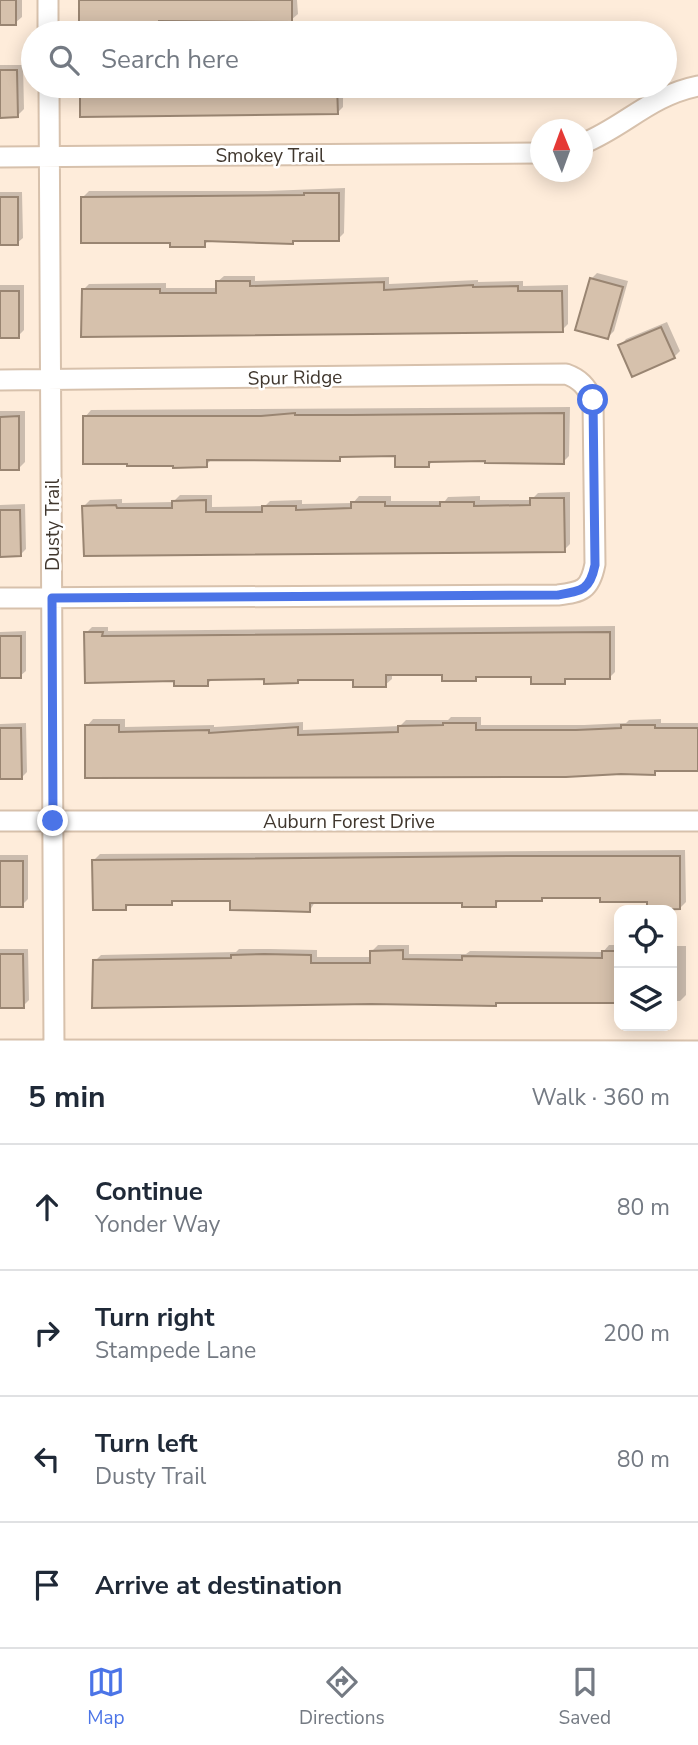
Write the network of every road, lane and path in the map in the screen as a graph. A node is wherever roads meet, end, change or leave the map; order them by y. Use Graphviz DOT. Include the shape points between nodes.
graph roads {
  1 [pos="48,0"];
  2 [pos="48,21"];
  3 [pos="698,86"];
  4 [pos="677,91"];
  5 [pos="49,98"];
  6 [pos="659,98"];
  7 [pos="593,139"];
  8 [pos="530,153"];
  9 [pos="50,156"];
  10 [pos="0,157"];
  11 [pos="51,379"];
  12 [pos="0,380"];
  13 [pos="0,598"];
  14 [pos="52,598"];
  15 [pos="0,821"];
  16 [pos="53,821"];
  17 [pos="698,821"];
  18 [pos="54,1048"];
  19 [pos="0,1050"];
  20 [pos="698,1051"];
  1 -- 2 [label="street"];
  3 -- 4 [label="street"];
  5 -- 9 [label="street, Dusty Trail"];
  6 -- 7 [label="street"];
  8 -- 9 [label="street, Smokey Trail"];
  9 -- 10 [label="street, Smokey Trail"];
  9 -- 11 [label="street, Dusty Trail"];
  11 -- 12 [label="street, Spur Ridge"];
  11 -- 14 [label="street, Dusty Trail"];
  11 -- 14 [label="street, Spur Ridge" via="566,374 586,387 593,400 595,565 584,589 558,595"];
  13 -- 14 [label="street"];
  14 -- 16 [label="street, Dusty Trail"];
  15 -- 16 [label="street, Auburn Forest Drive"];
  16 -- 17 [label="street, Auburn Forest Drive"];
  16 -- 18 [label="street, Dusty Trail"];
  18 -- 19 [label="street"];
  18 -- 20 [label="street"];
}
